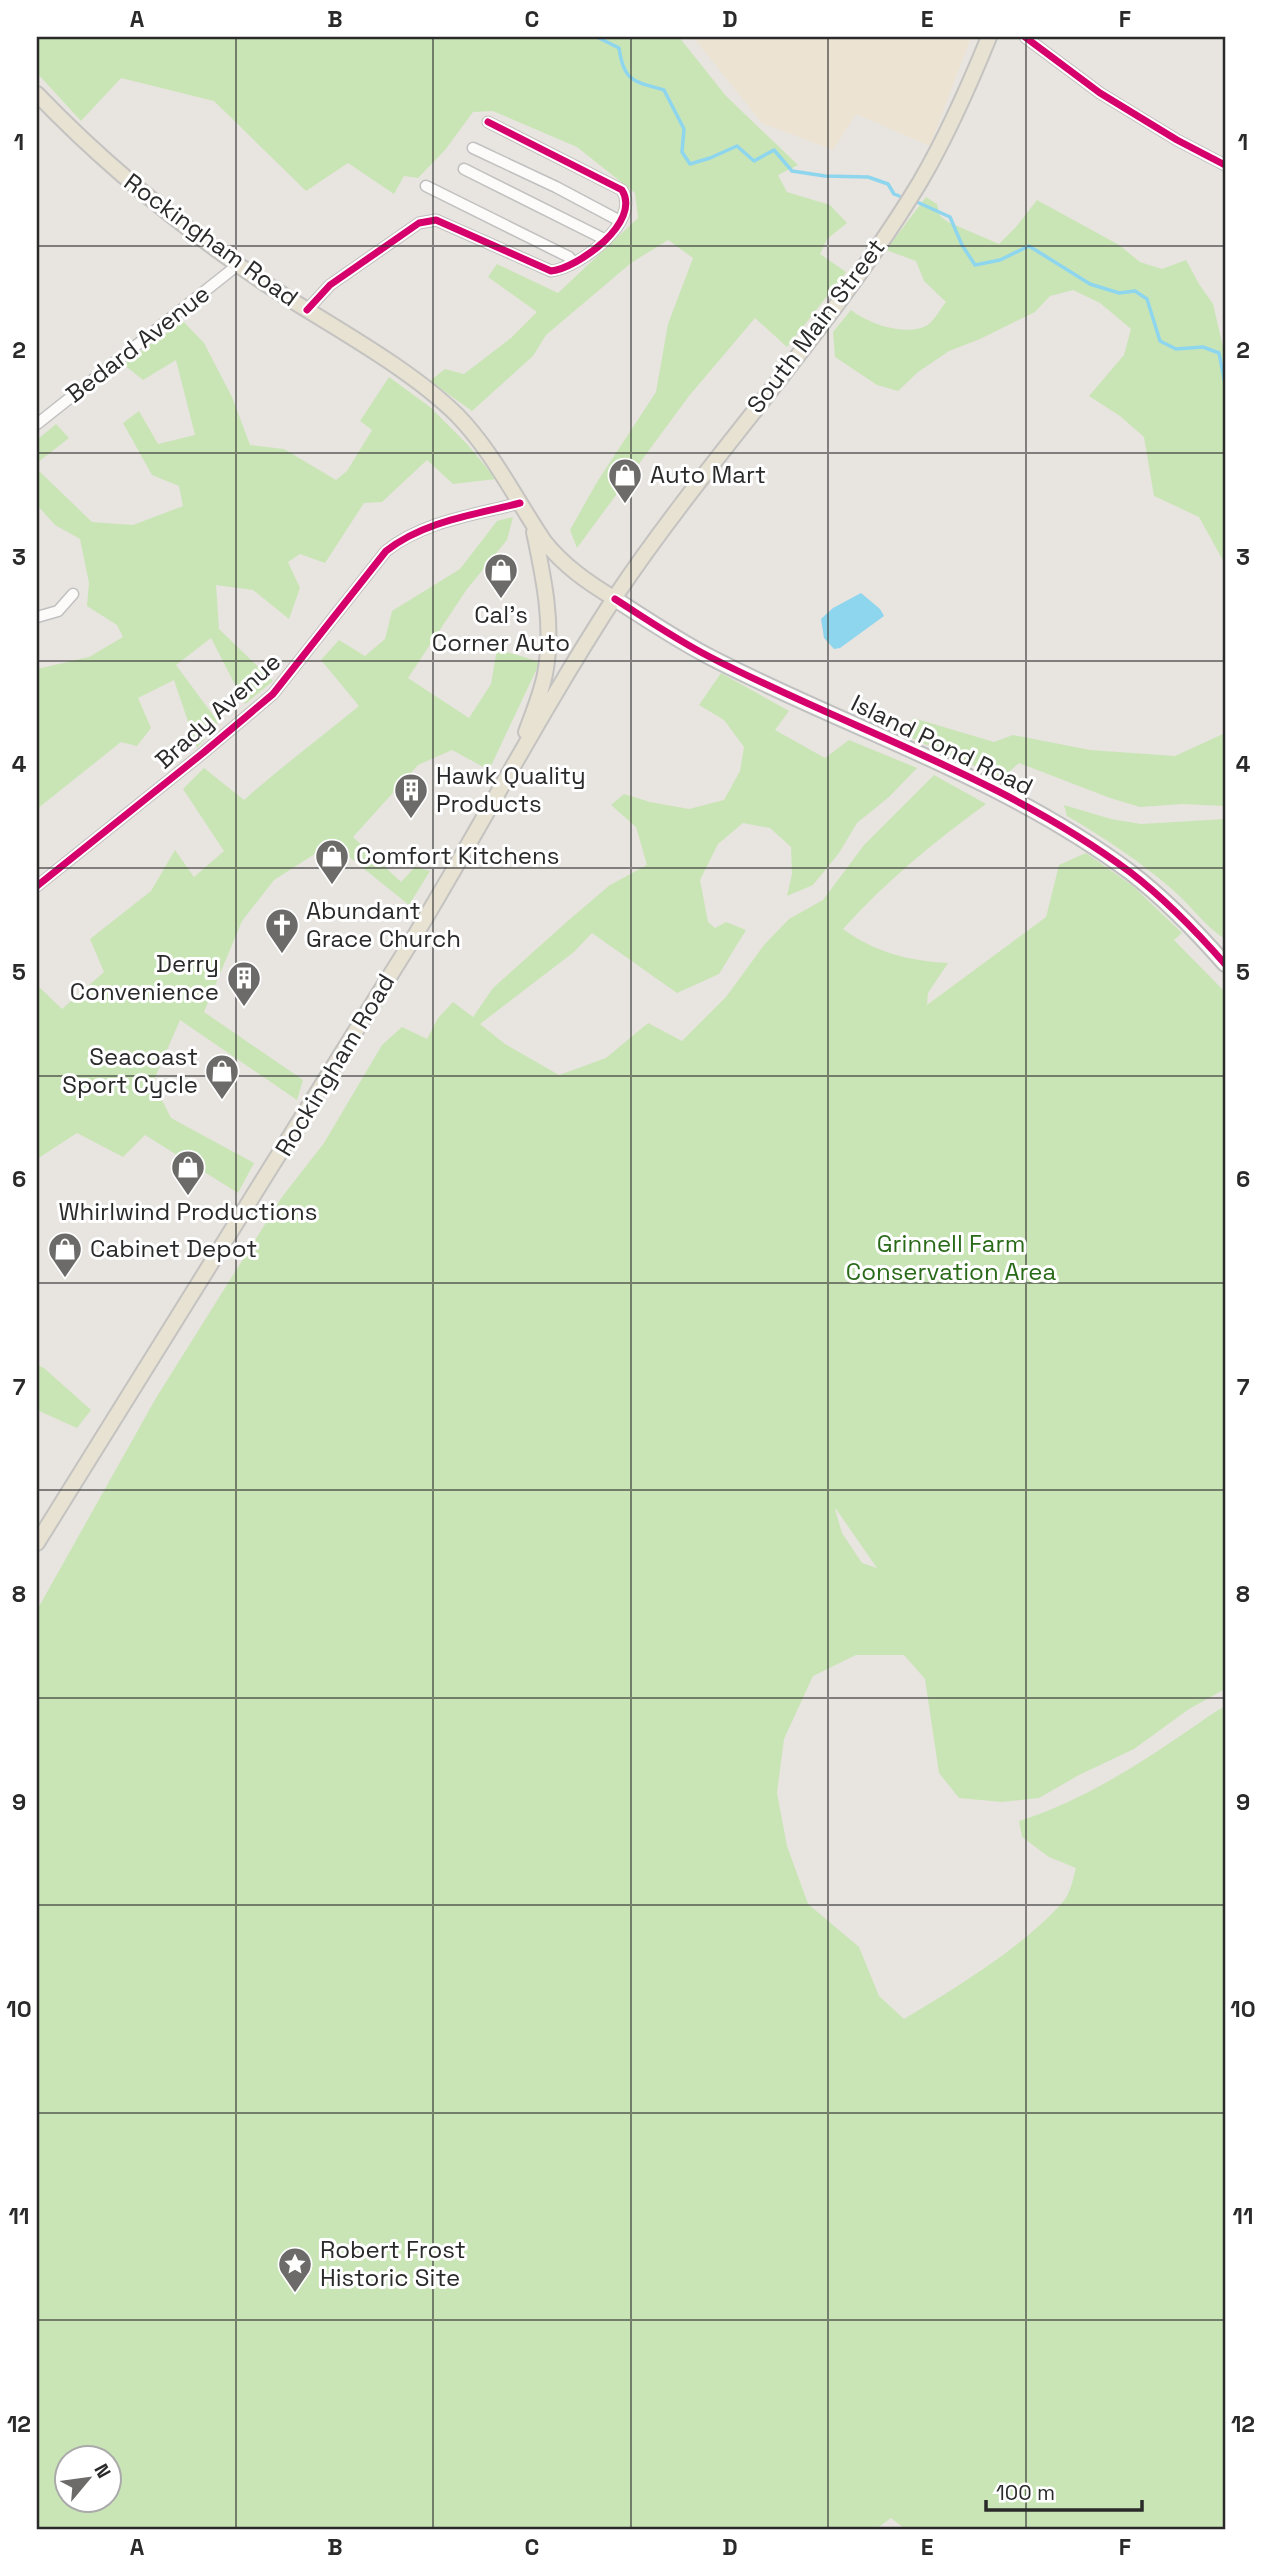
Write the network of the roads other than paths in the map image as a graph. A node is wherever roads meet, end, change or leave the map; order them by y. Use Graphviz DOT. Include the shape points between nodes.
graph roads {
  1 [pos="989,37"];
  2 [pos="1025,37"];
  3 [pos="37,94"];
  4 [pos="488,122"];
  5 [pos="473,148"];
  6 [pos="1225,165"];
  7 [pos="464,169"];
  8 [pos="426,186"];
  9 [pos="620,221"];
  10 [pos="606,240"];
  11 [pos="573,262"];
  12 [pos="239,264"];
  13 [pos="307,310"];
  14 [pos="37,424"];
  15 [pos="520,503"];
  16 [pos="532,524"];
  17 [pos="73,594"];
  18 [pos="615,598"];
  19 [pos="37,617"];
  20 [pos="514,764"];
  21 [pos="37,886"];
  22 [pos="1225,964"];
  23 [pos="37,1543"];
  1 -- 18 [label="main road, South Main Street" via="941,143 908,201 671,516"];
  2 -- 6 [label="street" via="1100,93"];
  3 -- 12 [label="main road, Rockingham Road" via="108,164"];
  4 -- 9 [label="street" via="622,190 628,208"];
  5 -- 9 [label="street"];
  7 -- 10 [label="street"];
  8 -- 11 [label="street"];
  9 -- 10 [label="street"];
  10 -- 11 [label="street"];
  11 -- 13 [label="street" via="565,270 551,271 436,220 419,223 330,285"];
  12 -- 13 [label="main road, Rockingham Road"];
  12 -- 14 [label="street, Bedard Avenue"];
  13 -- 15 [label="main road, Rockingham Road" via="445,405 480,442"];
  15 -- 16 [label="main road, Rockingham Road"];
  15 -- 21 [label="street, Brady Avenue" via="426,528 394,545 273,694"];
  16 -- 18 [label="main road, Rockingham Road" via="566,566"];
  16 -- 20 [label="main road" via="547,608 547,656 540,693"];
  17 -- 19 [label="street" via="58,611"];
  18 -- 20 [label="main road, Rockingham Road"];
  18 -- 22 [label="street, Island Pond Road" via="707,655 957,771 1063,828 1151,890"];
  20 -- 23 [label="main road, Rockingham Road" via="419,929"];
}
